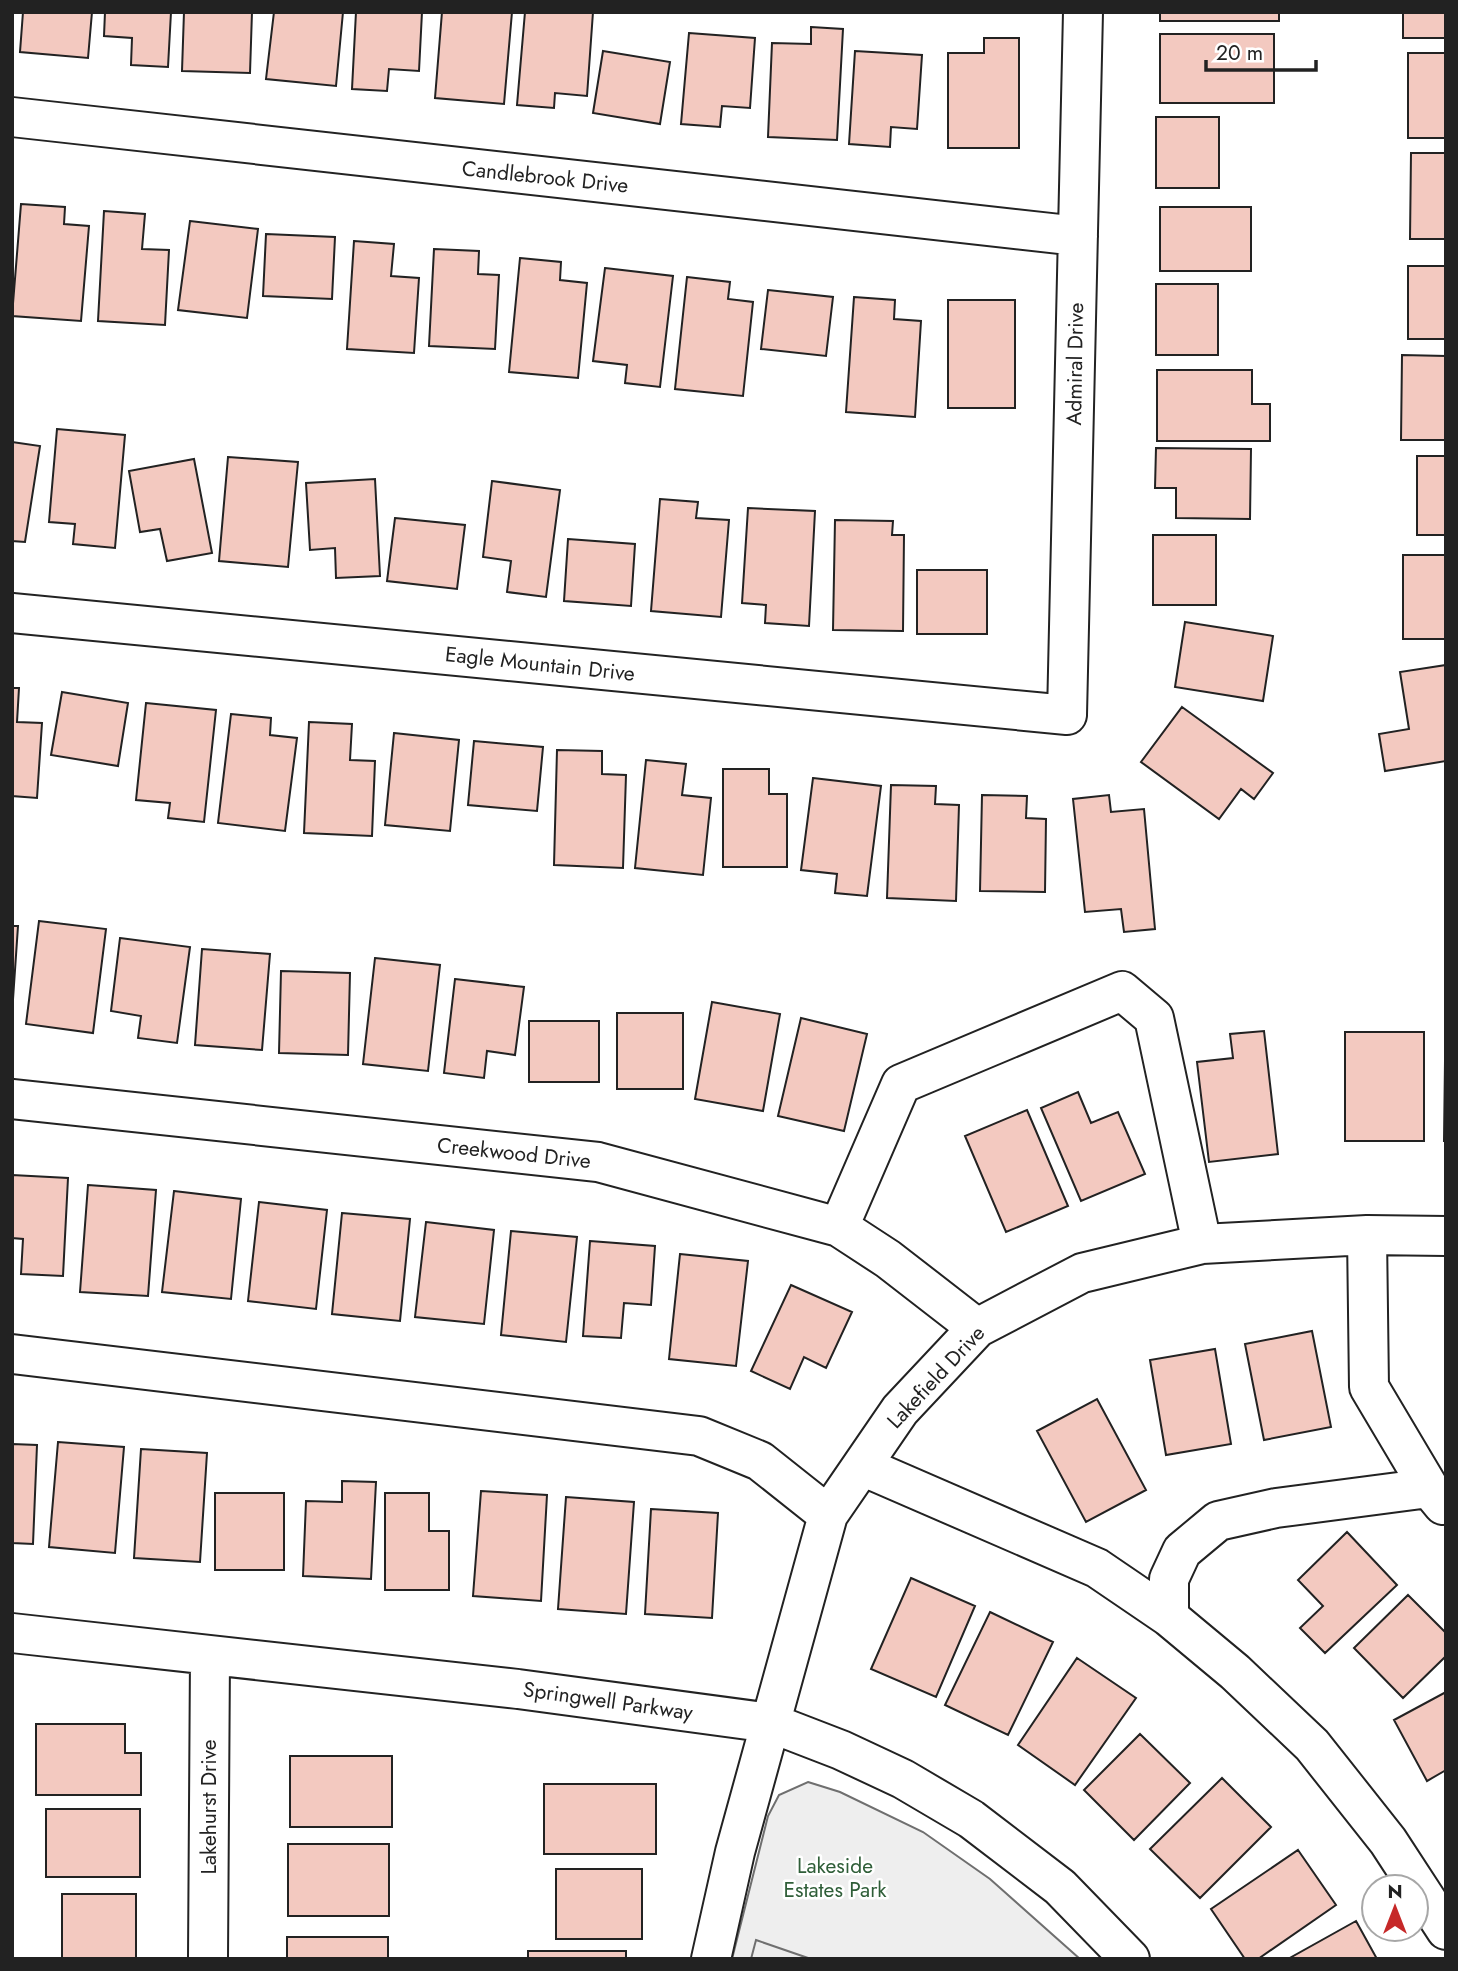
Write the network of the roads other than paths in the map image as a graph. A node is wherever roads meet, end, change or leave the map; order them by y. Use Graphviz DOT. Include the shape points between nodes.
graph roads {
  1 [pos="1083,12"];
  2 [pos="12,117"];
  3 [pos="1079,236"];
  4 [pos="12,613"];
  5 [pos="1067,715"];
  6 [pos="12,1099"];
  7 [pos="839,1227"];
  8 [pos="1367,1234"];
  9 [pos="1446,1236"];
  10 [pos="1202,1244"];
  11 [pos="977,1328"];
  12 [pos="12,1354"];
  13 [pos="862,1466"];
  14 [pos="1437,1498"];
  15 [pos="828,1515"];
  16 [pos="1169,1617"];
  17 [pos="12,1633"];
  18 [pos="210,1656"];
  19 [pos="771,1723"];
  20 [pos="1446,1930"];
  21 [pos="208,1959"];
  22 [pos="711,1959"];
  23 [pos="1130,1959"];
  1 -- 3 [label="street, Admiral Drive"];
  2 -- 3 [label="street, Candlebrook Drive"];
  3 -- 5 [label="street, Admiral Drive"];
  4 -- 5 [label="street, Eagle Mountain Drive"];
  6 -- 7 [label="street, Creekwood Drive" via="598,1161"];
  7 -- 10 [label="street" via="901,1084 1122,991 1154,1018"];
  7 -- 11 [label="street, Creekwood Drive"];
  8 -- 9 [label="street, Lakefield Drive"];
  8 -- 10 [label="street, Lakefield Drive"];
  8 -- 14 [label="street" via="1370,1387"];
  10 -- 11 [label="street, Lakefield Drive" via="1082,1273"];
  11 -- 13 [label="street, Lakefield Drive" via="900,1410"];
  12 -- 15 [label="street" via="699,1436 760,1461"];
  13 -- 15 [label="street, Lakefield Drive"];
  13 -- 16 [label="street" via="1097,1568"];
  14 -- 16 [label="street" via="1276,1507 1218,1521 1182,1551 1169,1579"];
  15 -- 19 [label="street, Lakefield Drive"];
  16 -- 20 [label="street" via="1312,1745 1388,1841"];
  17 -- 18 [label="street, Springwell Parkway"];
  18 -- 19 [label="street, Springwell Parkway" via="518,1689"];
  18 -- 21 [label="street, Lakehurst Drive"];
  19 -- 22 [label="street, Lakefield Drive"];
  19 -- 23 [label="street, Springwell Parkway" via="841,1749 971,1819 1060,1887"];
}
